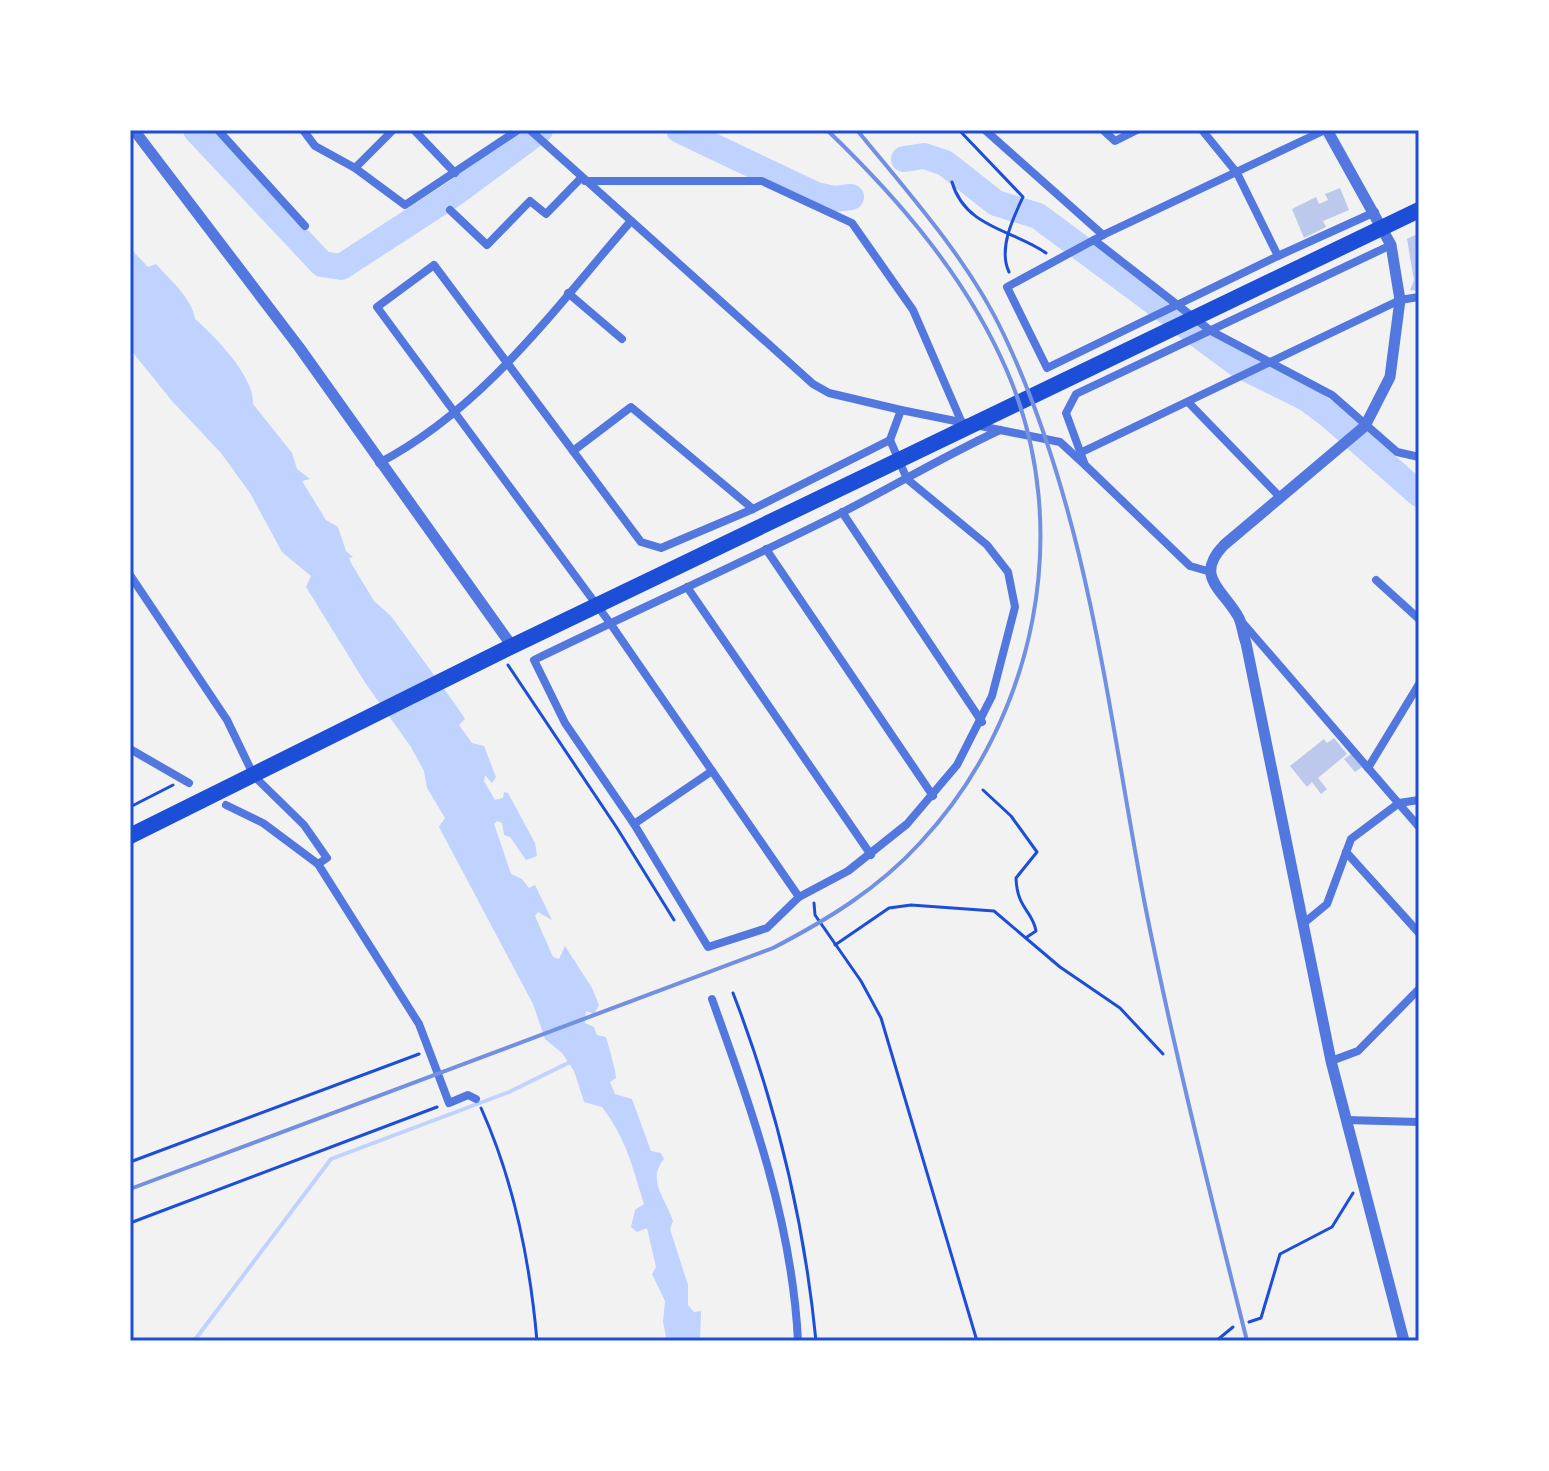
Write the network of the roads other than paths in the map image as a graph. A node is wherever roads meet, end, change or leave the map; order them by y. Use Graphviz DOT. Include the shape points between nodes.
graph roads {
  1 [pos="134,130"];
  2 [pos="218,130"];
  3 [pos="303,130"];
  4 [pos="393,130"];
  5 [pos="414,130"];
  6 [pos="518,130"];
  7 [pos="985,130"];
  8 [pos="1103,130"];
  9 [pos="1137,130"];
  10 [pos="1202,130"];
  11 [pos="1326,130"];
  12 [pos="530,131"];
  13 [pos="355,168"];
  14 [pos="455,173"];
  15 [pos="1237,173"];
  16 [pos="583,179"];
  17 [pos="450,210"];
  18 [pos="1419,210"];
  19 [pos="1375,212"];
  20 [pos="631,221"];
  21 [pos="305,226"];
  22 [pos="1384,228"];
  23 [pos="1103,235"];
  24 [pos="1093,241"];
  25 [pos="1391,245"];
  26 [pos="1278,256"];
  27 [pos="568,293"];
  28 [pos="1419,297"];
  29 [pos="1400,300"];
  30 [pos="1176,305"];
  31 [pos="1209,332"];
  32 [pos="622,339"];
  33 [pos="507,362"];
  34 [pos="1266,364"];
  35 [pos="1188,402"];
  36 [pos="901,410"];
  37 [pos="455,414"];
  38 [pos="962,423"];
  39 [pos="1364,427"];
  40 [pos="1000,430"];
  41 [pos="890,440"];
  42 [pos="573,451"];
  43 [pos="1082,452"];
  44 [pos="1419,457"];
  45 [pos="379,463"];
  46 [pos="1085,465"];
  47 [pos="907,479"];
  48 [pos="1281,498"];
  49 [pos="753,509"];
  50 [pos="842,512"];
  51 [pos="766,549"];
  52 [pos="1211,572"];
  53 [pos="130,575"];
  54 [pos="1376,580"];
  55 [pos="687,587"];
  56 [pos="1239,619"];
  57 [pos="1419,619"];
  58 [pos="610,623"];
  59 [pos="508,648"];
  60 [pos="1419,684"];
  61 [pos="982,722"];
  62 [pos="130,749"];
  63 [pos="1368,768"];
  64 [pos="712,771"];
  65 [pos="261,772"];
  66 [pos="186,782"];
  67 [pos="933,796"];
  68 [pos="1419,800"];
  69 [pos="1399,803"];
  70 [pos="226,805"];
  71 [pos="634,824"];
  72 [pos="1419,827"];
  73 [pos="130,836"];
  74 [pos="1346,852"];
  75 [pos="871,855"];
  76 [pos="318,864"];
  77 [pos="799,897"];
  78 [pos="1304,923"];
  79 [pos="1419,933"];
  80 [pos="1419,989"];
  81 [pos="712,999"];
  82 [pos="1331,1061"];
  83 [pos="476,1099"];
  84 [pos="1346,1120"];
  85 [pos="1419,1122"];
  86 [pos="798,1341"];
  87 [pos="1404,1341"];
  1 -- 45 [label="street" via="299,347"];
  2 -- 21 [label="street"];
  3 -- 13 [label="street" via="315,146"];
  4 -- 13 [label="street"];
  5 -- 14 [label="street"];
  6 -- 14 [label="street"];
  7 -- 23 [label="street"];
  8 -- 9 [label="street" via="1115,141"];
  10 -- 15 [label="street"];
  11 -- 15 [label="street"];
  11 -- 19 [label="street"];
  12 -- 16 [label="street"];
  13 -- 14 [label="street" via="405,205"];
  15 -- 23 [label="street"];
  15 -- 26 [label="street"];
  16 -- 17 [label="street" via="546,214 530,201 487,245"];
  16 -- 20 [label="street"];
  16 -- 38 [label="street" via="762,181 852,223 913,310"];
  18 -- 22 [label="highway"];
  19 -- 22 [label="street"];
  19 -- 26 [label="street"];
  20 -- 27 [label="street"];
  20 -- 36 [label="street" via="813,384 829,393"];
  22 -- 25 [label="street"];
  22 -- 59 [label="highway"];
  23 -- 24 [label="street"];
  24 -- 30 [label="street"];
  24 -- 30 [label="street" via="1007,287 1047,368"];
  25 -- 29 [label="street"];
  25 -- 31 [label="street"];
  26 -- 30 [label="street"];
  27 -- 32 [label="street"];
  27 -- 33 [label="street"];
  28 -- 29 [label="street"];
  29 -- 34 [label="street"];
  29 -- 39 [label="street" via="1390,377"];
  30 -- 31 [label="street"];
  31 -- 34 [label="street"];
  31 -- 43 [label="street" via="1076,394 1066,413"];
  33 -- 37 [label="street"];
  33 -- 37 [label="street" via="434,265 377,307"];
  33 -- 42 [label="street"];
  34 -- 35 [label="street"];
  34 -- 39 [label="street" via="1332,395"];
  35 -- 43 [label="street"];
  35 -- 48 [label="street"];
  36 -- 38 [label="street"];
  36 -- 41 [label="street"];
  37 -- 45 [label="street"];
  37 -- 58 [label="street"];
  38 -- 40 [label="street"];
  39 -- 44 [label="street" via="1397,452"];
  39 -- 48 [label="street"];
  40 -- 46 [label="street" via="1060,442"];
  40 -- 47 [label="street"];
  41 -- 47 [label="street"];
  41 -- 49 [label="street"];
  42 -- 49 [label="street" via="631,407"];
  42 -- 49 [label="street" via="648,547 661,548"];
  43 -- 46 [label="street"];
  45 -- 59 [label="street"];
  46 -- 52 [label="street" via="1190,566"];
  47 -- 50 [label="street"];
  47 -- 61 [label="street" via="987,545 1012,584 1013,619"];
  48 -- 52 [label="street" via="1213,556"];
  50 -- 51 [label="street"];
  50 -- 61 [label="street"];
  51 -- 55 [label="street"];
  51 -- 67 [label="street"];
  52 -- 56 [label="street"];
  53 -- 65 [label="street"];
  54 -- 57 [label="street"];
  55 -- 58 [label="street"];
  55 -- 75 [label="street"];
  56 -- 63 [label="street"];
  56 -- 78 [label="street"];
  58 -- 64 [label="street"];
  58 -- 71 [label="street" via="534,660 565,723"];
  59 -- 65 [label="highway"];
  60 -- 63 [label="street"];
  61 -- 67 [label="street"];
  62 -- 66 [label="street"];
  63 -- 69 [label="street"];
  64 -- 71 [label="street"];
  64 -- 77 [label="street"];
  65 -- 73 [label="highway"];
  65 -- 76 [label="street" via="327,858"];
  67 -- 75 [label="street"];
  68 -- 69 [label="street"];
  69 -- 72 [label="street"];
  69 -- 74 [label="street" via="1351,839"];
  70 -- 76 [label="street" via="263,823"];
  71 -- 77 [label="street" via="708,947 767,928"];
  74 -- 78 [label="street" via="1327,904"];
  74 -- 79 [label="street"];
  75 -- 77 [label="street"];
  76 -- 83 [label="street" via="400,991 449,1103 468,1095"];
  78 -- 82 [label="street"];
  80 -- 82 [label="street" via="1358,1051"];
  81 -- 86 [label="street" via="774,1184 793,1280"];
  82 -- 84 [label="street"];
  84 -- 85 [label="street"];
  84 -- 87 [label="street"];
}
